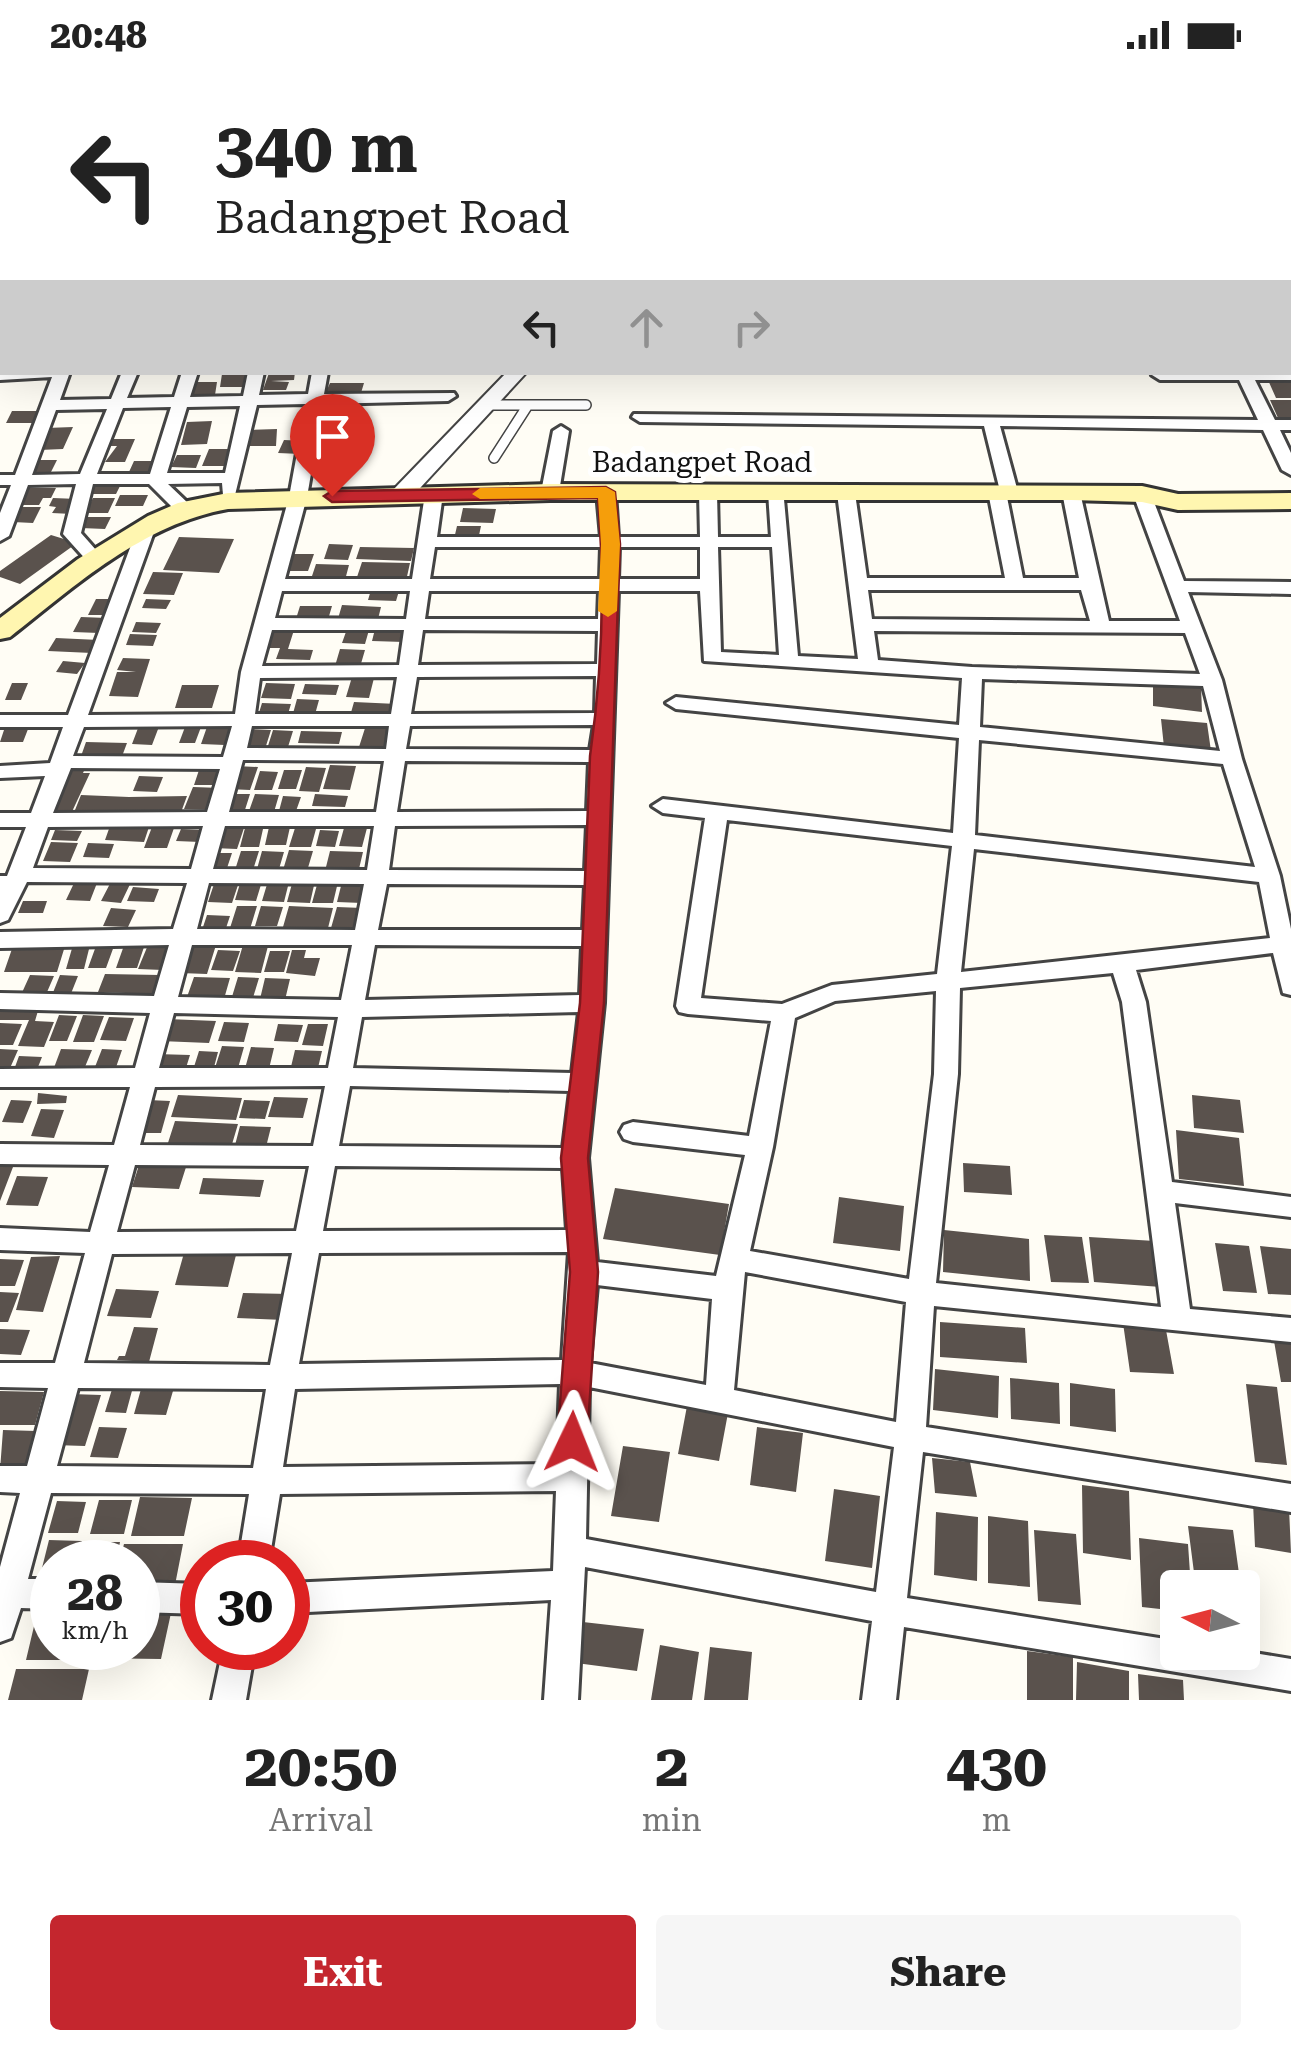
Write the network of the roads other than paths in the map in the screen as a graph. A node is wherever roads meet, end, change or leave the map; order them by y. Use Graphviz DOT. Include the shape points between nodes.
graph roads {
  1 [pos="58,375"];
  2 [pos="129,375"];
  3 [pos="189,375"];
  4 [pos="255,375"];
  5 [pos="320,375"];
  6 [pos="515,375"];
  7 [pos="1244,375"];
  8 [pos="448,396"];
  9 [pos="316,399"];
  10 [pos="249,400"];
  11 [pos="180,402"];
  12 [pos="118,403"];
  13 [pos="528,405"];
  14 [pos="586,405"];
  15 [pos="50,406"];
  16 [pos="487,406"];
  17 [pos="640,417"];
  18 [pos="991,422"];
  19 [pos="1269,426"];
  20 [pos="1291,426"];
  21 [pos="561,430"];
  22 [pos="494,458"];
  23 [pos="1291,470"];
  24 [pos="0,480"];
  25 [pos="22,480"];
  26 [pos="86,480"];
  27 [pos="156,481"];
  28 [pos="1291,484"];
  29 [pos="229,490"];
  30 [pos="550,492"];
  31 [pos="606,492"];
  32 [pos="708,492"];
  33 [pos="778,492"];
  34 [pos="1003,492"];
  35 [pos="1071,492"];
  36 [pos="846,493"];
  37 [pos="401,494"];
  38 [pos="434,494"];
  39 [pos="1142,494"];
  40 [pos="298,497"];
  41 [pos="1291,501"];
  42 [pos="184,509"];
  43 [pos="146,529"];
  44 [pos="0,536"];
  45 [pos="426,542"];
  46 [pos="780,542"];
  47 [pos="708,543"];
  48 [pos="610,544"];
  49 [pos="95,560"];
  50 [pos="421,584"];
  51 [pos="608,584"];
  52 [pos="710,584"];
  53 [pos="860,584"];
  54 [pos="1015,584"];
  55 [pos="1089,584"];
  56 [pos="274,585"];
  57 [pos="1176,586"];
  58 [pos="1291,588"];
  59 [pos="264,624"];
  60 [pos="413,625"];
  61 [pos="608,625"];
  62 [pos="866,625"];
  63 [pos="1191,627"];
  64 [pos="1102,628"];
  65 [pos="0,630"];
  66 [pos="789,660"];
  67 [pos="869,666"];
  68 [pos="407,669"];
  69 [pos="605,670"];
  70 [pos="251,672"];
  71 [pos="972,673"];
  72 [pos="1212,680"];
  73 [pos="676,703"];
  74 [pos="77,718"];
  75 [pos="606,718"];
  76 [pos="244,720"];
  77 [pos="0,721"];
  78 [pos="402,721"];
  79 [pos="968,732"];
  80 [pos="600,756"];
  81 [pos="396,757"];
  82 [pos="233,759"];
  83 [pos="1232,759"];
  84 [pos="62,765"];
  85 [pos="0,772"];
  86 [pos="663,806"];
  87 [pos="718,812"];
  88 [pos="42,818"];
  89 [pos="214,818"];
  90 [pos="387,818"];
  91 [pos="599,818"];
  92 [pos="0,820"];
  93 [pos="964,839"];
  94 [pos="199,874"];
  95 [pos="378,876"];
  96 [pos="1269,876"];
  97 [pos="594,878"];
  98 [pos="11,880"];
  99 [pos="0,915"];
  100 [pos="184,934"];
  101 [pos="592,938"];
  102 [pos="365,939"];
  103 [pos="0,940"];
  104 [pos="1282,944"];
  105 [pos="1122,964"];
  106 [pos="948,981"];
  107 [pos="1291,987"];
  108 [pos="0,1001"];
  109 [pos="592,1003"];
  110 [pos="164,1004"];
  111 [pos="350,1009"];
  112 [pos="784,1013"];
  113 [pos="337,1077"];
  114 [pos="0,1078"];
  115 [pos="144,1078"];
  116 [pos="584,1082"];
  117 [pos="633,1132"];
  118 [pos="760,1147"];
  119 [pos="0,1154"];
  120 [pos="126,1156"];
  121 [pos="322,1158"];
  122 [pos="574,1158"];
  123 [pos="1158,1191"];
  124 [pos="1291,1208"];
  125 [pos="0,1240"];
  126 [pos="583,1241"];
  127 [pos="308,1242"];
  128 [pos="100,1243"];
  129 [pos="734,1259"];
  130 [pos="584,1272"];
  131 [pos="726,1290"];
  132 [pos="921,1293"];
  133 [pos="1177,1320"];
  134 [pos="1291,1330"];
  135 [pos="574,1372"];
  136 [pos="66,1374"];
  137 [pos="0,1375"];
  138 [pos="282,1378"];
  139 [pos="720,1400"];
  140 [pos="910,1437"];
  141 [pos="571,1476"];
  142 [pos="38,1478"];
  143 [pos="0,1479"];
  144 [pos="267,1481"];
  145 [pos="1291,1498"];
  146 [pos="258,1540"];
  147 [pos="570,1550"];
  148 [pos="567,1585"];
  149 [pos="4,1593"];
  150 [pos="30,1594"];
  151 [pos="310,1597"];
  152 [pos="891,1610"];
  153 [pos="0,1627"];
  154 [pos="235,1670"];
  155 [pos="1291,1675"];
  156 [pos="229,1700"];
  157 [pos="561,1700"];
  158 [pos="879,1700"];
  1 -- 15 [label="street"];
  2 -- 12 [label="street"];
  3 -- 11 [label="street"];
  4 -- 10 [label="street"];
  5 -- 9 [label="street"];
  6 -- 16 [label="street"];
  7 -- 19 [label="street"];
  8 -- 9 [label="street"];
  9 -- 10 [label="street"];
  9 -- 40 [label="street"];
  10 -- 11 [label="street"];
  10 -- 29 [label="street"];
  11 -- 12 [label="street"];
  11 -- 27 [label="street"];
  12 -- 15 [label="street"];
  12 -- 26 [label="street"];
  13 -- 14 [label="lane"];
  13 -- 16 [label="lane"];
  13 -- 22 [label="lane"];
  15 -- 25 [label="street"];
  16 -- 37 [label="street"];
  17 -- 18 [label="street"];
  18 -- 19 [label="street"];
  18 -- 34 [label="street"];
  19 -- 20 [label="street"];
  19 -- 23 [label="street"];
  21 -- 30 [label="street"];
  24 -- 25 [label="street"];
  25 -- 26 [label="street"];
  25 -- 44 [label="street"];
  26 -- 27 [label="street"];
  26 -- 49 [label="street" via="72,534"];
  27 -- 29 [label="street"];
  27 -- 42 [label="street"];
  28 -- 39 [label="main road, Badangpet Road" via="1173,485"];
  29 -- 40 [label="main road, Badangpet Road"];
  29 -- 42 [label="main road, Badangpet Road"];
  30 -- 31 [label="main road, Badangpet Road"];
  30 -- 38 [label="main road, Badangpet Road"];
  31 -- 32 [label="main road, Badangpet Road"];
  31 -- 48 [label="street"];
  32 -- 33 [label="main road, Badangpet Road"];
  32 -- 47 [label="street"];
  33 -- 36 [label="main road, Badangpet Road"];
  33 -- 46 [label="street"];
  34 -- 35 [label="main road, Badangpet Road"];
  34 -- 36 [label="main road, Badangpet Road"];
  34 -- 54 [label="street"];
  35 -- 39 [label="main road, Badangpet Road"];
  35 -- 55 [label="street"];
  36 -- 53 [label="street"];
  37 -- 38 [label="main road, Badangpet Road"];
  37 -- 40 [label="main road, Badangpet Road"];
  38 -- 45 [label="street"];
  39 -- 41 [label="main road, Badangpet Road" via="1178,502"];
  39 -- 57 [label="street"];
  40 -- 56 [label="street"];
  42 -- 43 [label="main road, Badangpet Road"];
  43 -- 49 [label="main road, Badangpet Road"];
  43 -- 74 [label="street"];
  45 -- 48 [label="street"];
  45 -- 50 [label="street"];
  46 -- 47 [label="street"];
  46 -- 66 [label="street"];
  47 -- 48 [label="street"];
  47 -- 52 [label="street"];
  48 -- 51 [label="street"];
  49 -- 65 [label="main road, Badangpet Road"];
  50 -- 51 [label="street"];
  50 -- 56 [label="street"];
  50 -- 60 [label="street"];
  51 -- 52 [label="street"];
  51 -- 61 [label="street"];
  52 -- 66 [label="street" via="711,657"];
  53 -- 54 [label="street"];
  53 -- 62 [label="street"];
  54 -- 55 [label="street"];
  55 -- 64 [label="street"];
  56 -- 59 [label="street"];
  57 -- 58 [label="street"];
  57 -- 63 [label="street"];
  59 -- 60 [label="street"];
  59 -- 70 [label="street"];
  60 -- 61 [label="street"];
  60 -- 68 [label="street"];
  61 -- 69 [label="street"];
  62 -- 64 [label="street"];
  62 -- 67 [label="street"];
  63 -- 64 [label="street"];
  63 -- 72 [label="street"];
  66 -- 67 [label="street"];
  67 -- 71 [label="street"];
  68 -- 69 [label="street"];
  68 -- 70 [label="street"];
  68 -- 78 [label="street"];
  69 -- 75 [label="street"];
  70 -- 76 [label="street"];
  71 -- 72 [label="street"];
  71 -- 79 [label="street"];
  72 -- 83 [label="street"];
  73 -- 79 [label="street"];
  74 -- 76 [label="street"];
  74 -- 77 [label="street"];
  74 -- 84 [label="street"];
  75 -- 78 [label="street"];
  75 -- 80 [label="street"];
  76 -- 78 [label="street"];
  76 -- 82 [label="street"];
  78 -- 81 [label="street"];
  79 -- 83 [label="street"];
  79 -- 93 [label="street"];
  80 -- 81 [label="street"];
  80 -- 91 [label="street"];
  81 -- 82 [label="street"];
  81 -- 90 [label="street"];
  82 -- 84 [label="street"];
  82 -- 89 [label="street"];
  83 -- 96 [label="street"];
  84 -- 85 [label="street"];
  84 -- 88 [label="street"];
  86 -- 87 [label="street"];
  87 -- 93 [label="street"];
  87 -- 112 [label="street" via="688,1006"];
  88 -- 89 [label="street"];
  88 -- 92 [label="street"];
  88 -- 98 [label="street"];
  89 -- 90 [label="street"];
  89 -- 94 [label="street"];
  90 -- 91 [label="street"];
  90 -- 95 [label="street"];
  91 -- 97 [label="street"];
  93 -- 96 [label="street"];
  93 -- 106 [label="street"];
  94 -- 95 [label="street"];
  94 -- 98 [label="street"];
  94 -- 100 [label="street"];
  95 -- 97 [label="street"];
  95 -- 102 [label="street"];
  96 -- 104 [label="street"];
  97 -- 101 [label="street"];
  98 -- 99 [label="street"];
  100 -- 102 [label="street"];
  100 -- 103 [label="street"];
  100 -- 110 [label="street"];
  101 -- 102 [label="street"];
  101 -- 109 [label="street"];
  102 -- 111 [label="street"];
  104 -- 105 [label="street"];
  104 -- 107 [label="street"];
  105 -- 106 [label="street"];
  105 -- 123 [label="street" via="1134,1002"];
  106 -- 112 [label="street" via="832,993"];
  106 -- 132 [label="street" via="946,1074"];
  108 -- 110 [label="street"];
  109 -- 111 [label="street"];
  109 -- 116 [label="street"];
  110 -- 111 [label="street"];
  110 -- 115 [label="street"];
  111 -- 113 [label="street"];
  112 -- 118 [label="street"];
  113 -- 115 [label="street"];
  113 -- 116 [label="street"];
  113 -- 121 [label="street"];
  114 -- 115 [label="street"];
  115 -- 120 [label="street"];
  116 -- 122 [label="street"];
  117 -- 118 [label="street"];
  118 -- 129 [label="street"];
  119 -- 120 [label="street"];
  120 -- 121 [label="street"];
  120 -- 128 [label="street"];
  121 -- 122 [label="street"];
  121 -- 127 [label="street"];
  122 -- 126 [label="street"];
  123 -- 124 [label="street"];
  123 -- 133 [label="street"];
  125 -- 128 [label="street"];
  126 -- 127 [label="street"];
  126 -- 130 [label="street"];
  127 -- 128 [label="street"];
  127 -- 138 [label="street"];
  128 -- 136 [label="street"];
  129 -- 131 [label="street"];
  129 -- 132 [label="street"];
  130 -- 131 [label="street"];
  130 -- 135 [label="street"];
  131 -- 139 [label="street"];
  132 -- 133 [label="street"];
  132 -- 140 [label="street"];
  133 -- 134 [label="street"];
  135 -- 138 [label="street"];
  135 -- 139 [label="street"];
  135 -- 141 [label="street"];
  136 -- 137 [label="street"];
  136 -- 138 [label="street"];
  136 -- 142 [label="street"];
  138 -- 144 [label="street"];
  139 -- 140 [label="street"];
  140 -- 145 [label="street"];
  140 -- 152 [label="street"];
  141 -- 144 [label="street"];
  141 -- 147 [label="street"];
  142 -- 143 [label="street"];
  142 -- 144 [label="street"];
  142 -- 149 [label="street"];
  144 -- 146 [label="street"];
  147 -- 148 [label="street"];
  147 -- 152 [label="street"];
  148 -- 151 [label="street"];
  148 -- 157 [label="street"];
  149 -- 150 [label="street"];
  149 -- 153 [label="street"];
  152 -- 155 [label="street"];
  152 -- 158 [label="street"];
  154 -- 156 [label="street"];
}
